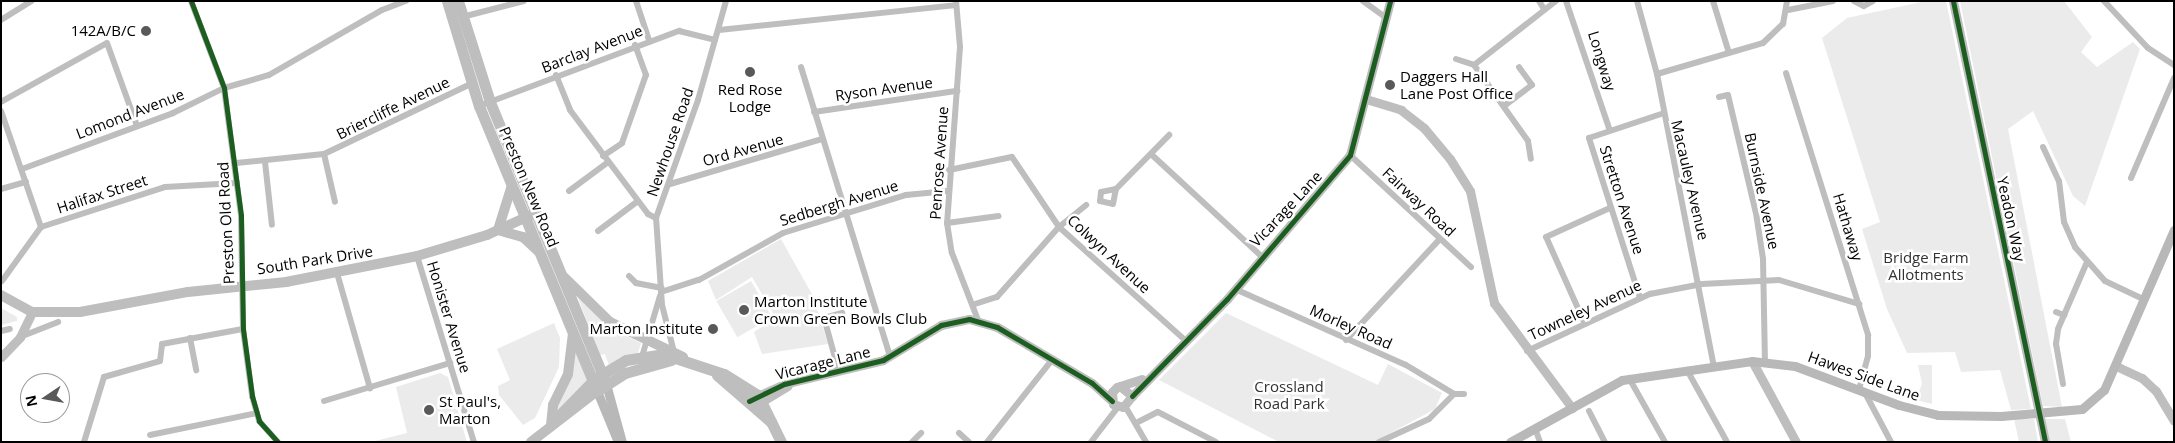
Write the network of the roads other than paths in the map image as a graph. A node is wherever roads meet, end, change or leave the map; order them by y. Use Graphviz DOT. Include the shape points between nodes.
graph roads {
  1 [pos="30,1"];
  2 [pos="406,1"];
  3 [pos="447,1"];
  4 [pos="458,1"];
  5 [pos="524,1"];
  6 [pos="636,1"];
  7 [pos="726,1"];
  8 [pos="1364,1"];
  9 [pos="1390,1"];
  10 [pos="1539,1"];
  11 [pos="1556,1"];
  12 [pos="1566,1"];
  13 [pos="1637,1"];
  14 [pos="1713,1"];
  15 [pos="1788,1"];
  16 [pos="1833,1"];
  17 [pos="1854,1"];
  18 [pos="1873,1"];
  19 [pos="1953,1"];
  20 [pos="2104,1"];
  21 [pos="194,3"];
  22 [pos="956,3"];
  23 [pos="1544,9"];
  24 [pos="1788,10"];
  25 [pos="462,17"];
  26 [pos="1385,17"];
  27 [pos="1,20"];
  28 [pos="719,30"];
  29 [pos="649,40"];
  30 [pos="715,40"];
  31 [pos="635,45"];
  32 [pos="1729,53"];
  33 [pos="1456,59"];
  34 [pos="1474,65"];
  35 [pos="2174,65"];
  36 [pos="801,67"];
  37 [pos="1519,67"];
  38 [pos="1786,73"];
  39 [pos="1657,74"];
  40 [pos="556,75"];
  41 [pos="2174,78"];
  42 [pos="471,84"];
  43 [pos="224,88"];
  44 [pos="957,91"];
  45 [pos="1720,97"];
  46 [pos="1366,99"];
  47 [pos="1,102"];
  48 [pos="484,104"];
  49 [pos="1504,106"];
  50 [pos="1,111"];
  51 [pos="814,112"];
  52 [pos="1662,114"];
  53 [pos="137,126"];
  54 [pos="1610,131"];
  55 [pos="1169,135"];
  56 [pos="822,139"];
  57 [pos="2043,147"];
  58 [pos="324,154"];
  59 [pos="1152,154"];
  60 [pos="1350,155"];
  61 [pos="603,156"];
  62 [pos="1531,158"];
  63 [pos="265,162"];
  64 [pos="608,162"];
  65 [pos="236,164"];
  66 [pos="22,169"];
  67 [pos="949,170"];
  68 [pos="2131,178"];
  69 [pos="26,182"];
  70 [pos="237,183"];
  71 [pos="670,184"];
  72 [pos="512,185"];
  73 [pos="1,189"];
  74 [pos="1116,189"];
  75 [pos="570,191"];
  76 [pos="948,191"];
  77 [pos="638,201"];
  78 [pos="335,202"];
  79 [pos="1086,204"];
  80 [pos="1610,208"];
  81 [pos="847,214"];
  82 [pos="531,215"];
  83 [pos="999,216"];
  84 [pos="656,218"];
  85 [pos="947,223"];
  86 [pos="272,225"];
  87 [pos="42,227"];
  88 [pos="1058,227"];
  89 [pos="498,230"];
  90 [pos="2174,230"];
  91 [pos="598,231"];
  92 [pos="1440,239"];
  93 [pos="540,254"];
  94 [pos="1260,255"];
  95 [pos="417,256"];
  96 [pos="2087,262"];
  97 [pos="1471,267"];
  98 [pos="337,273"];
  99 [pos="562,274"];
  100 [pos="629,276"];
  101 [pos="1763,279"];
  102 [pos="2,281"];
  103 [pos="1702,284"];
  104 [pos="242,286"];
  105 [pos="1234,289"];
  106 [pos="662,290"];
  107 [pos="1,295"];
  108 [pos="1640,298"];
  109 [pos="2144,299"];
  110 [pos="975,304"];
  111 [pos="1859,304"];
  112 [pos="32,312"];
  113 [pos="2056,312"];
  114 [pos="842,313"];
  115 [pos="2064,315"];
  116 [pos="978,320"];
  117 [pos="58,322"];
  118 [pos="1585,324"];
  119 [pos="10,329"];
  120 [pos="243,329"];
  121 [pos="1,331"];
  122 [pos="574,331"];
  123 [pos="20,337"];
  124 [pos="190,338"];
  125 [pos="644,339"];
  126 [pos="1184,340"];
  127 [pos="1346,340"];
  128 [pos="1527,351"];
  129 [pos="673,356"];
  130 [pos="890,356"];
  131 [pos="1,358"];
  132 [pos="1052,360"];
  133 [pos="642,361"];
  134 [pos="1752,361"];
  135 [pos="1765,361"];
  136 [pos="450,363"];
  137 [pos="1714,366"];
  138 [pos="2116,366"];
  139 [pos="196,370"];
  140 [pos="1687,370"];
  141 [pos="839,372"];
  142 [pos="1149,376"];
  143 [pos="1629,378"];
  144 [pos="600,382"];
  145 [pos="1092,383"];
  146 [pos="2063,384"];
  147 [pos="1118,387"];
  148 [pos="370,388"];
  149 [pos="1861,390"];
  150 [pos="1454,394"];
  151 [pos="1464,394"];
  152 [pos="1132,396"];
  153 [pos="324,401"];
  154 [pos="756,401"];
  155 [pos="1118,405"];
  156 [pos="1572,408"];
  157 [pos="1589,411"];
  158 [pos="257,414"];
  159 [pos="2174,421"];
  160 [pos="1138,422"];
  161 [pos="551,425"];
  162 [pos="1536,431"];
  163 [pos="922,433"];
  164 [pos="959,433"];
  165 [pos="150,435"];
  166 [pos="2044,440"];
  167 [pos="84,442"];
  168 [pos="278,442"];
  169 [pos="474,442"];
  170 [pos="531,442"];
  171 [pos="618,442"];
  172 [pos="622,442"];
  173 [pos="781,442"];
  174 [pos="912,442"];
  175 [pos="969,442"];
  176 [pos="987,442"];
  177 [pos="1091,442"];
  178 [pos="1146,442"];
  179 [pos="1216,442"];
  180 [pos="1379,442"];
  181 [pos="1510,442"];
  182 [pos="1540,442"];
  183 [pos="1605,442"];
  184 [pos="1665,442"];
  185 [pos="1727,442"];
  186 [pos="1796,442"];
  187 [pos="1891,442"];
  1 -- 27 [label="street"];
  2 -- 43 [label="street, Lomond Avenue" via="382,10 269,75"];
  3 -- 42 [label="highway, Preston New Road"];
  4 -- 25 [label="highway, Preston New Road"];
  5 -- 25 [label="street"];
  6 -- 29 [label="street"];
  7 -- 28 [label="street, Newhouse Road"];
  8 -- 26 [label="street"];
  9 -- 26 [label="street, Vicarage Lane"];
  10 -- 23 [label="street"];
  11 -- 23 [label="street"];
  12 -- 54 [label="street, Longway"];
  13 -- 39 [label="street, Macauley Avenue"];
  14 -- 32 [label="street"];
  15 -- 24 [label="street"];
  16 -- 24 [label="street"];
  17 -- 18 [label="street" via="1864,6"];
  19 -- 166 [label="street, Yeadon Way"];
  20 -- 35 [label="street" via="2148,48"];
  21 -- 43 [label="street, Preston Old Road"];
  22 -- 28 [label="street"];
  22 -- 44 [label="street, Penrose Avenue" via="960,47"];
  23 -- 34 [label="street"];
  24 -- 32 [label="street" via="1775,35"];
  25 -- 48 [label="highway, Preston New Road"];
  26 -- 46 [label="street, Vicarage Lane"];
  28 -- 30 [label="street, Newhouse Road"];
  29 -- 30 [label="street, Barclay Avenue" via="679,31"];
  29 -- 31 [label="street, Barclay Avenue"];
  30 -- 71 [label="street, Newhouse Road"];
  31 -- 40 [label="street, Barclay Avenue"];
  31 -- 61 [label="street" via="646,75 622,142"];
  32 -- 39 [label="street"];
  33 -- 34 [label="street"];
  34 -- 49 [label="street"];
  36 -- 51 [label="street"];
  37 -- 49 [label="street" via="1532,85"];
  38 -- 111 [label="street, Hathaway"];
  39 -- 52 [label="street, Macauley Avenue"];
  40 -- 48 [label="street, Barclay Avenue"];
  40 -- 61 [label="street" via="570,110"];
  41 -- 68 [label="street"];
  42 -- 48 [label="highway, Preston New Road"];
  42 -- 58 [label="street, Briercliffe Avenue"];
  43 -- 53 [label="street, Lomond Avenue"];
  43 -- 65 [label="street, Preston Old Road"];
  44 -- 51 [label="street, Ryson Avenue"];
  44 -- 67 [label="street, Penrose Avenue"];
  45 -- 101 [label="street, Burnside Avenue" via="1728,95 1756,213"];
  46 -- 60 [label="street, Vicarage Lane"];
  46 -- 128 [label="street" via="1400,110 1424,128 1450,159 1470,191 1494,303"];
  47 -- 53 [label="street" via="107,43"];
  48 -- 72 [label="highway, Preston New Road"];
  48 -- 82 [label="highway, Preston New Road"];
  49 -- 62 [label="street" via="1528,141"];
  50 -- 66 [label="street"];
  51 -- 56 [label="street"];
  52 -- 54 [label="street"];
  52 -- 103 [label="street, Macauley Avenue"];
  53 -- 66 [label="street, Lomond Avenue"];
  54 -- 80 [label="street, Stretton Avenue" via="1589,138"];
  55 -- 59 [label="street"];
  56 -- 71 [label="street, Ord Avenue"];
  56 -- 81 [label="street"];
  57 -- 96 [label="street" via="2058,181 2066,231"];
  58 -- 63 [label="street, Briercliffe Avenue"];
  58 -- 78 [label="street"];
  59 -- 74 [label="street"];
  59 -- 94 [label="street"];
  60 -- 92 [label="street, Fairway Road"];
  60 -- 94 [label="street, Vicarage Lane"];
  61 -- 64 [label="street"];
  63 -- 65 [label="street, Briercliffe Avenue"];
  63 -- 86 [label="street"];
  64 -- 75 [label="street"];
  64 -- 77 [label="street"];
  65 -- 70 [label="street, Preston Old Road"];
  66 -- 69 [label="street"];
  67 -- 76 [label="street, Penrose Avenue"];
  67 -- 88 [label="street, Colwyn Avenue" via="1012,157"];
  69 -- 73 [label="street"];
  69 -- 87 [label="street"];
  70 -- 87 [label="street, Halifax Street" via="165,188"];
  70 -- 104 [label="street, Preston Old Road"];
  71 -- 84 [label="street, Newhouse Road"];
  72 -- 82 [label="highway, Preston New Road"];
  72 -- 89 [label="main road"];
  76 -- 81 [label="street, Sedbergh Avenue" via="906,195"];
  76 -- 85 [label="street, Penrose Avenue"];
  77 -- 84 [label="street"];
  77 -- 91 [label="street"];
  79 -- 88 [label="street"];
  80 -- 108 [label="street, Stretton Avenue"];
  80 -- 118 [label="street" via="1546,237"];
  81 -- 106 [label="street, Sedbergh Avenue" via="783,233 699,280"];
  81 -- 130 [label="street"];
  82 -- 89 [label="main road, South Park Drive"];
  82 -- 93 [label="highway, Preston New Road"];
  82 -- 99 [label="highway, Preston New Road"];
  83 -- 85 [label="street"];
  84 -- 106 [label="street, Newhouse Road"];
  85 -- 110 [label="street, Penrose Avenue" via="957,268"];
  87 -- 102 [label="street, Halifax Street"];
  88 -- 110 [label="street" via="997,297"];
  88 -- 126 [label="street, Colwyn Avenue"];
  89 -- 93 [label="main road" via="523,237"];
  89 -- 95 [label="main road, South Park Drive"];
  90 -- 109 [label="main road, Hawes Side Lane"];
  92 -- 97 [label="street, Fairway Road"];
  92 -- 127 [label="street"];
  93 -- 122 [label="highway, Preston New Road"];
  94 -- 105 [label="street, Vicarage Lane"];
  95 -- 98 [label="main road, South Park Drive"];
  95 -- 136 [label="street, Honister Avenue"];
  96 -- 109 [label="street" via="2113,286"];
  96 -- 115 [label="street"];
  98 -- 104 [label="main road, South Park Drive"];
  98 -- 148 [label="street"];
  99 -- 125 [label="main road, Preston New Road" via="603,317"];
  99 -- 144 [label="highway, Preston New Road"];
  100 -- 106 [label="street" via="636,283"];
  101 -- 103 [label="street, Towneley Avenue"];
  101 -- 111 [label="street, Towneley Avenue"];
  101 -- 135 [label="street, Burnside Avenue"];
  103 -- 108 [label="street, Towneley Avenue"];
  103 -- 137 [label="street, Macauley Avenue"];
  104 -- 112 [label="main road, South Park Drive" via="80,312"];
  104 -- 120 [label="street, Preston Old Road"];
  105 -- 126 [label="street, Vicarage Lane"];
  105 -- 127 [label="street, Morley Road"];
  106 -- 125 [label="street, Newhouse Road"];
  106 -- 129 [label="street, Newhouse Road"];
  107 -- 112 [label="main road"];
  108 -- 118 [label="street, Towneley Avenue"];
  109 -- 138 [label="main road, Hawes Side Lane"];
  110 -- 116 [label="street, Penrose Avenue"];
  111 -- 149 [label="street, Hathaway" via="1870,344"];
  112 -- 123 [label="street"];
  113 -- 115 [label="street"];
  114 -- 141 [label="street" via="824,318"];
  115 -- 146 [label="street" via="2056,344"];
  116 -- 130 [label="street, Vicarage Lane" via="949,322"];
  116 -- 132 [label="street, Vicarage Lane"];
  117 -- 123 [label="street"];
  118 -- 128 [label="street, Towneley Avenue"];
  119 -- 121 [label="street"];
  120 -- 124 [label="street"];
  120 -- 158 [label="street, Preston Old Road"];
  122 -- 144 [label="highway, Preston New Road"];
  122 -- 161 [label="main road" via="568,374 553,405"];
  123 -- 131 [label="street"];
  124 -- 139 [label="street"];
  124 -- 167 [label="street" via="160,345 159,362 104,376"];
  125 -- 129 [label="main road, Preston New Road"];
  125 -- 133 [label="street, Newhouse Road"];
  126 -- 142 [label="street, Vicarage Lane"];
  127 -- 150 [label="street, Morley Road" via="1406,365"];
  128 -- 156 [label="street"];
  129 -- 133 [label="highway"];
  129 -- 154 [label="highway" via="715,372"];
  130 -- 141 [label="street, Vicarage Lane"];
  132 -- 145 [label="street, Vicarage Lane"];
  132 -- 176 [label="street"];
  133 -- 144 [label="highway"];
  134 -- 135 [label="main road, Hawes Side Lane"];
  134 -- 137 [label="main road, Hawes Side Lane"];
  134 -- 186 [label="street"];
  135 -- 149 [label="main road, Hawes Side Lane" via="1795,366"];
  136 -- 148 [label="street"];
  136 -- 169 [label="street, Honister Avenue"];
  137 -- 140 [label="main road, Hawes Side Lane"];
  138 -- 149 [label="main road, Hawes Side Lane" via="2095,402 2062,412 1944,415"];
  138 -- 159 [label="street" via="2142,378 2156,392"];
  140 -- 143 [label="main road, Hawes Side Lane"];
  140 -- 185 [label="street"];
  141 -- 154 [label="street, Vicarage Lane" via="790,384"];
  142 -- 147 [label="street, Vicarage Lane"];
  142 -- 152 [label="street, Vicarage Lane"];
  143 -- 156 [label="main road, Hawes Side Lane"];
  143 -- 184 [label="street"];
  144 -- 161 [label="main road"];
  144 -- 171 [label="main road"];
  144 -- 172 [label="main road"];
  145 -- 147 [label="street, Vicarage Lane"];
  145 -- 155 [label="street, Vicarage Lane"];
  147 -- 152 [label="street"];
  147 -- 155 [label="street"];
  148 -- 153 [label="street"];
  149 -- 187 [label="street"];
  150 -- 151 [label="street"];
  150 -- 180 [label="street" via="1435,415"];
  152 -- 155 [label="street, Vicarage Lane"];
  154 -- 173 [label="highway"];
  155 -- 160 [label="street"];
  155 -- 177 [label="street"];
  156 -- 162 [label="main road, Hawes Side Lane"];
  157 -- 183 [label="street"];
  158 -- 165 [label="street"];
  158 -- 168 [label="street, Preston Old Road"];
  160 -- 178 [label="street"];
  160 -- 179 [label="street" via="1158,412"];
  161 -- 170 [label="main road"];
  162 -- 181 [label="main road, Hawes Side Lane"];
  162 -- 182 [label="street"];
  163 -- 174 [label="street"];
  164 -- 175 [label="street"];
}
